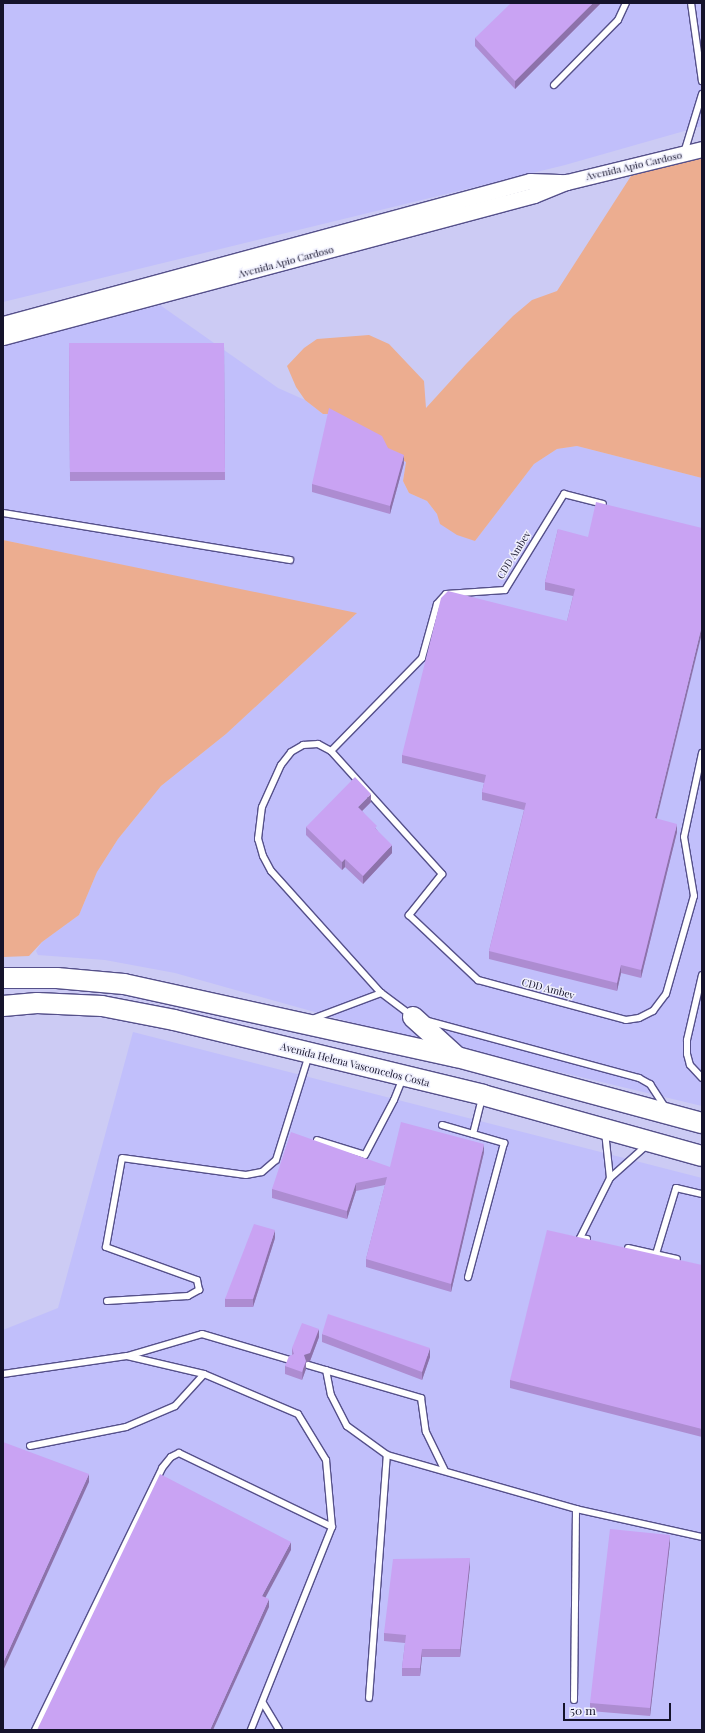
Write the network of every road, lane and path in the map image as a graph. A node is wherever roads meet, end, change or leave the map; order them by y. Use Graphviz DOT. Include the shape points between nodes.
graph roads {
  1 [pos="626,3"];
  2 [pos="691,3"];
  3 [pos="702,81"];
  4 [pos="554,85"];
  5 [pos="702,94"];
  6 [pos="702,149"];
  7 [pos="683,154"];
  8 [pos="567,182"];
  9 [pos="3,324"];
  10 [pos="3,337"];
  11 [pos="610,506"];
  12 [pos="3,513"];
  13 [pos="290,560"];
  14 [pos="331,751"];
  15 [pos="702,753"];
  16 [pos="702,975"];
  17 [pos="3,978"];
  18 [pos="382,992"];
  19 [pos="3,1006"];
  20 [pos="413,1017"];
  21 [pos="302,1024"];
  22 [pos="310,1053"];
  23 [pos="457,1057"];
  24 [pos="403,1078"];
  25 [pos="702,1078"];
  26 [pos="483,1095"];
  27 [pos="670,1115"];
  28 [pos="702,1123"];
  29 [pos="442,1126"];
  30 [pos="605,1130"];
  31 [pos="473,1134"];
  32 [pos="317,1140"];
  33 [pos="649,1142"];
  34 [pos="702,1156"];
  35 [pos="610,1178"];
  36 [pos="702,1194"];
  37 [pos="595,1241"];
  38 [pos="618,1246"];
  39 [pos="656,1254"];
  40 [pos="687,1261"];
  41 [pos="468,1277"];
  42 [pos="108,1301"];
  43 [pos="127,1356"];
  44 [pos="290,1360"];
  45 [pos="308,1365"];
  46 [pos="326,1370"];
  47 [pos="3,1374"];
  48 [pos="204,1374"];
  49 [pos="30,1446"];
  50 [pos="387,1455"];
  51 [pos="445,1471"];
  52 [pos="576,1509"];
  53 [pos="332,1527"];
  54 [pos="702,1538"];
  55 [pos="369,1698"];
  56 [pos="574,1700"];
  57 [pos="263,1703"];
  58 [pos="35,1730"];
  59 [pos="251,1730"];
  60 [pos="279,1730"];
  1 -- 4 [label="lane" via="618,20"];
  2 -- 3 [label="lane"];
  5 -- 7 [label="lane"];
  6 -- 7 [label="street, Avenida Apio Cardoso"];
  7 -- 8 [label="street, Avenida Apio Cardoso"];
  8 -- 9 [label="street, Avenida Apio Cardoso" via="530,181"];
  8 -- 10 [label="street, Avenida Apio Cardoso" via="534,195"];
  11 -- 14 [label="lane, CDD Ambev" via="564,494 505,590 446,594 437,604 422,658"];
  12 -- 13 [label="lane"];
  14 -- 15 [label="lane, CDD Ambev" via="442,874 409,915 478,980 626,1020 639,1018 653,1011 666,994 692,904 694,896 684,837"];
  14 -- 18 [label="lane, CDD Ambev" via="318,744 303,745 291,752 281,765 262,807 258,839 271,871"];
  16 -- 25 [label="lane" via="687,1040 687,1054 690,1065"];
  17 -- 21 [label="highway" via="56,978 124,984"];
  18 -- 20 [label="lane, CDD Ambev"];
  18 -- 21 [label="lane"];
  19 -- 22 [label="highway, Avenida Helena Vasconcelos Costa" via="37,1003 102,1006 174,1020"];
  20 -- 23 [label="highway"];
  20 -- 27 [label="lane" via="639,1078 657,1092"];
  21 -- 23 [label="highway"];
  22 -- 24 [label="highway, Avenida Helena Vasconcelos Costa"];
  22 -- 42 [label="lane" via="276,1160 262,1172 246,1175 122,1158 106,1247 197,1280 199,1290 188,1296"];
  23 -- 27 [label="highway"];
  24 -- 26 [label="highway, Avenida Helena Vasconcelos Costa"];
  24 -- 32 [label="lane" via="365,1154"];
  26 -- 30 [label="highway, Avenida Helena Vasconcelos Costa"];
  26 -- 31 [label="lane"];
  27 -- 28 [label="highway"];
  29 -- 31 [label="lane"];
  30 -- 33 [label="highway, Avenida Helena Vasconcelos Costa"];
  30 -- 35 [label="lane"];
  31 -- 41 [label="lane" via="504,1143"];
  33 -- 34 [label="highway, Avenida Helena Vasconcelos Costa"];
  33 -- 35 [label="lane"];
  35 -- 37 [label="lane" via="580,1238"];
  36 -- 39 [label="lane" via="676,1188"];
  38 -- 39 [label="lane"];
  39 -- 40 [label="lane"];
  43 -- 44 [label="lane" via="202,1334"];
  43 -- 47 [label="lane"];
  43 -- 48 [label="lane"];
  45 -- 46 [label="lane"];
  46 -- 50 [label="lane" via="331,1395 347,1426"];
  46 -- 51 [label="lane" via="421,1398 426,1432"];
  48 -- 49 [label="lane" via="175,1406 126,1427"];
  48 -- 53 [label="lane" via="298,1414 326,1460"];
  50 -- 51 [label="lane"];
  50 -- 55 [label="lane"];
  51 -- 52 [label="lane"];
  52 -- 54 [label="lane"];
  52 -- 56 [label="lane"];
  53 -- 57 [label="lane"];
  53 -- 58 [label="lane" via="179,1453 171,1457 162,1468"];
  57 -- 59 [label="lane"];
  57 -- 60 [label="lane"];
}
